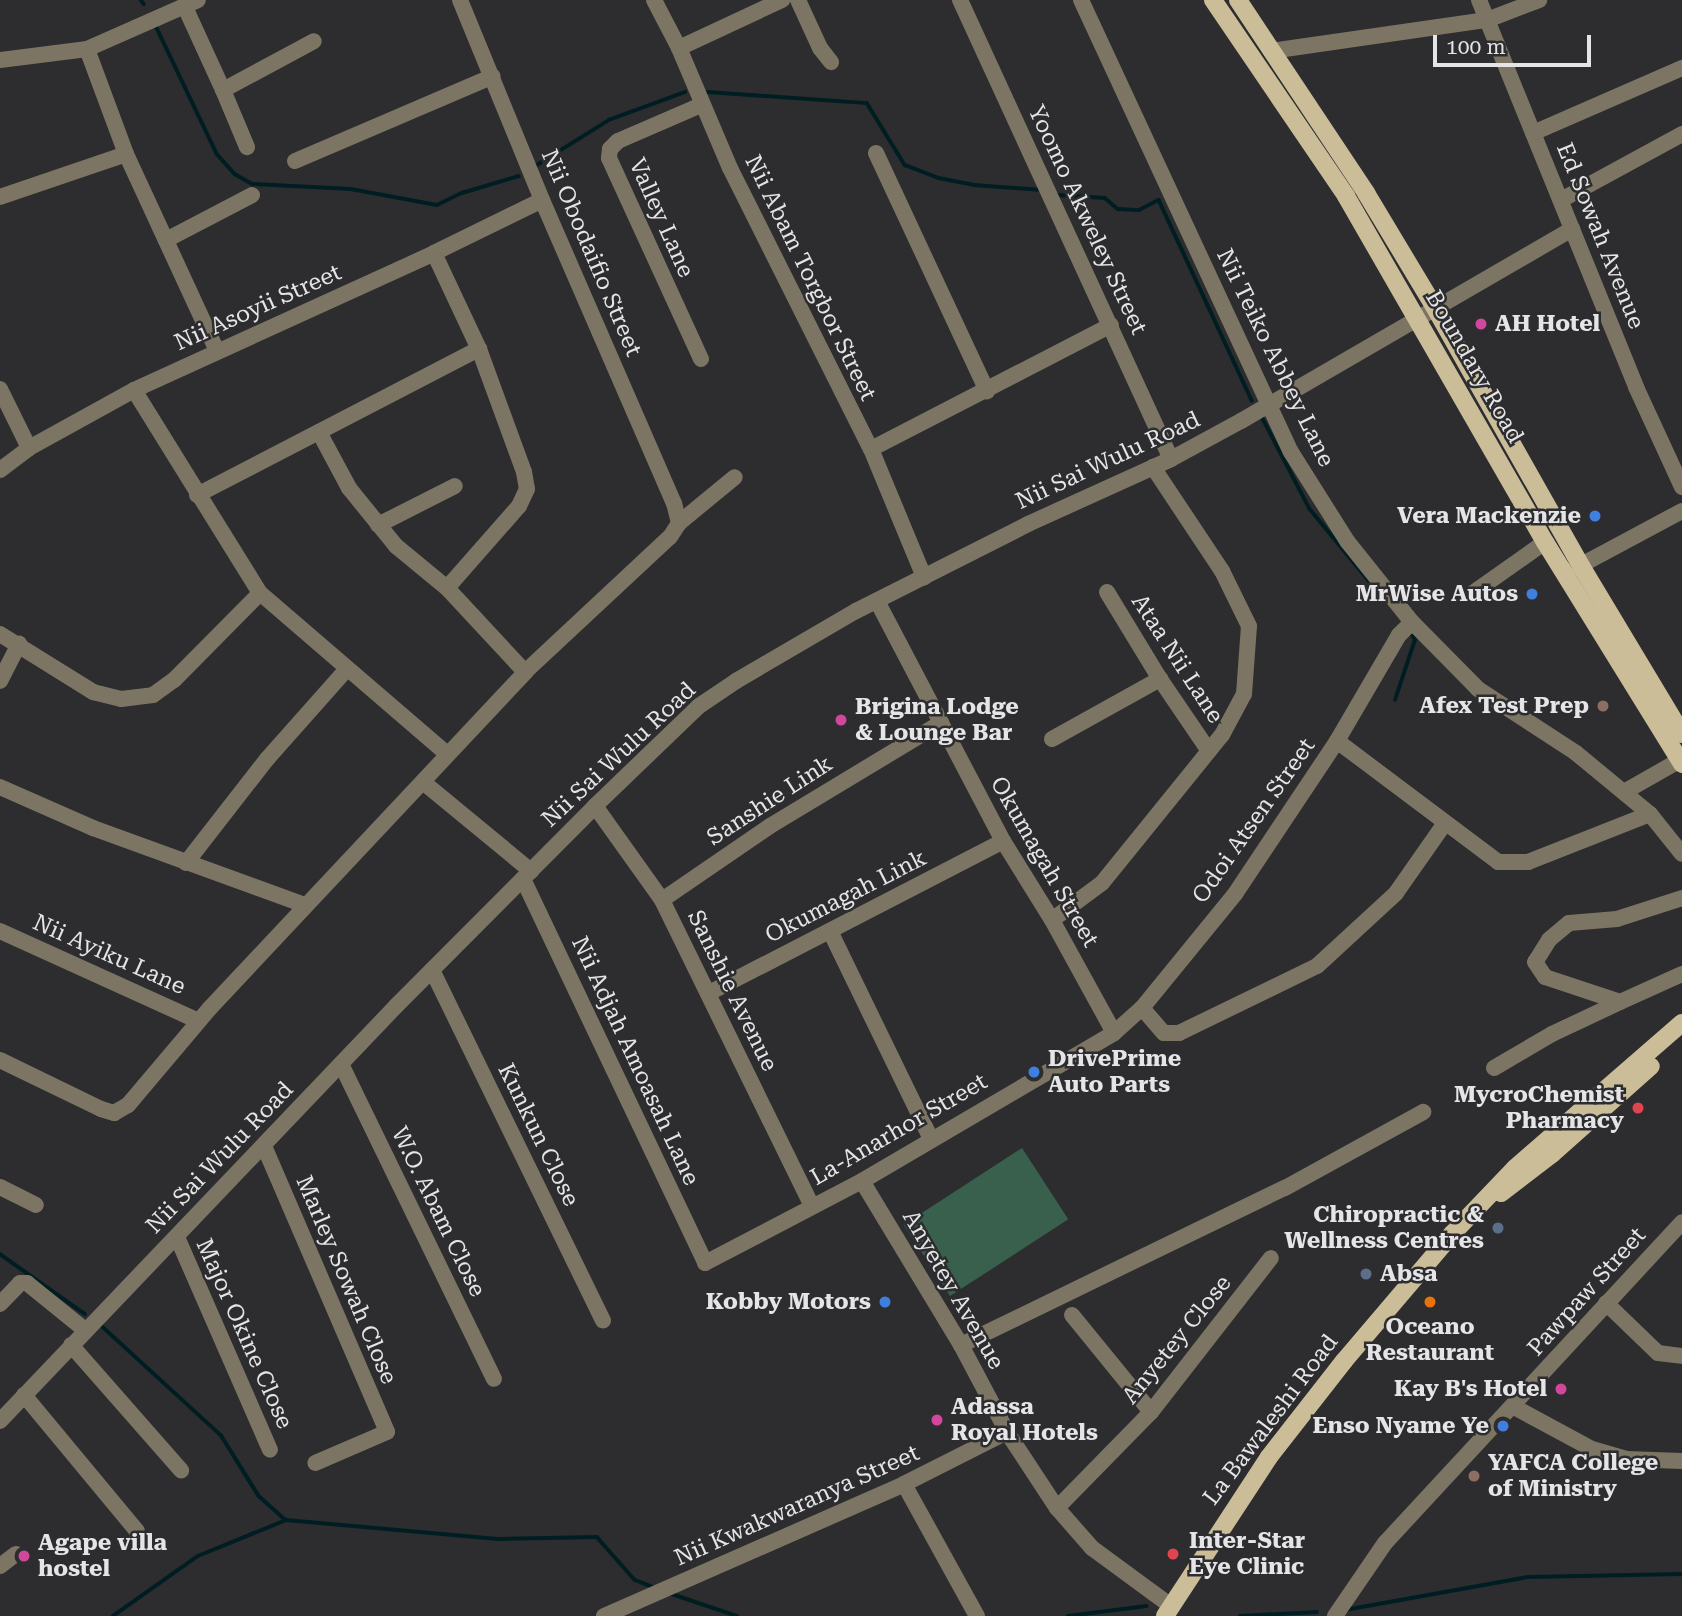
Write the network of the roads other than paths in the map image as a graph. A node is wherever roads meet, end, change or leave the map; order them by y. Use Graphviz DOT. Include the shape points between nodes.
graph roads {
  1 [pos="460,0"];
  2 [pos="654,0"];
  3 [pos="782,0"];
  4 [pos="798,0"];
  5 [pos="960,0"];
  6 [pos="1081,0"];
  7 [pos="1213,0"];
  8 [pos="1238,0"];
  9 [pos="1479,0"];
  10 [pos="1539,0"];
  11 [pos="192,3"];
  12 [pos="1487,20"];
  13 [pos="314,41"];
  14 [pos="679,47"];
  15 [pos="87,49"];
  16 [pos="1271,51"];
  17 [pos="0,60"];
  18 [pos="831,62"];
  19 [pos="1682,68"];
  20 [pos="493,76"];
  21 [pos="223,90"];
  22 [pos="701,105"];
  23 [pos="1533,133"];
  24 [pos="1682,134"];
  25 [pos="247,147"];
  26 [pos="876,153"];
  27 [pos="126,154"];
  28 [pos="295,161"];
  29 [pos="252,195"];
  30 [pos="0,197"];
  31 [pos="541,200"];
  32 [pos="1561,200"];
  33 [pos="1572,229"];
  34 [pos="166,240"];
  35 [pos="434,253"];
  36 [pos="1434,306"];
  37 [pos="1418,319"];
  38 [pos="1111,325"];
  39 [pos="479,349"];
  40 [pos="217,351"];
  41 [pos="701,359"];
  42 [pos="0,389"];
  43 [pos="134,390"];
  44 [pos="987,391"];
  45 [pos="1270,404"];
  46 [pos="318,432"];
  47 [pos="29,448"];
  48 [pos="871,449"];
  49 [pos="1171,459"];
  50 [pos="1153,467"];
  51 [pos="0,470"];
  52 [pos="735,477"];
  53 [pos="455,486"];
  54 [pos="1682,487"];
  55 [pos="197,495"];
  56 [pos="1682,511"];
  57 [pos="679,523"];
  58 [pos="378,525"];
  59 [pos="1545,542"];
  60 [pos="1573,570"];
  61 [pos="924,577"];
  62 [pos="447,588"];
  63 [pos="1107,592"];
  64 [pos="260,593"];
  65 [pos="1470,595"];
  66 [pos="877,601"];
  67 [pos="1407,627"];
  68 [pos="0,634"];
  69 [pos="19,644"];
  70 [pos="346,670"];
  71 [pos="526,672"];
  72 [pos="1160,679"];
  73 [pos="0,681"];
  74 [pos="941,723"];
  75 [pos="1682,732"];
  76 [pos="1052,739"];
  77 [pos="1338,741"];
  78 [pos="1209,751"];
  79 [pos="447,754"];
  80 [pos="1681,762"];
  81 [pos="423,782"];
  82 [pos="0,787"];
  83 [pos="1624,792"];
  84 [pos="595,806"];
  85 [pos="1650,814"];
  86 [pos="1445,823"];
  87 [pos="1003,841"];
  88 [pos="1682,854"];
  89 [pos="186,863"];
  90 [pos="527,875"];
  91 [pos="1682,898"];
  92 [pos="662,900"];
  93 [pos="305,905"];
  94 [pos="1052,920"];
  95 [pos="0,931"];
  96 [pos="830,931"];
  97 [pos="432,970"];
  98 [pos="1682,974"];
  99 [pos="709,993"];
  100 [pos="1619,1002"];
  101 [pos="1142,1008"];
  102 [pos="198,1021"];
  103 [pos="1682,1023"];
  104 [pos="1114,1032"];
  105 [pos="1682,1039"];
  106 [pos="0,1060"];
  107 [pos="341,1064"];
  108 [pos="1494,1068"];
  109 [pos="1423,1112"];
  110 [pos="931,1139"];
  111 [pos="264,1146"];
  112 [pos="862,1181"];
  113 [pos="0,1187"];
  114 [pos="1486,1201"];
  115 [pos="36,1205"];
  116 [pos="812,1206"];
  117 [pos="1682,1222"];
  118 [pos="177,1237"];
  119 [pos="1271,1258"];
  120 [pos="705,1263"];
  121 [pos="1606,1303"];
  122 [pos="0,1304"];
  123 [pos="1072,1315"];
  124 [pos="603,1320"];
  125 [pos="85,1330"];
  126 [pos="71,1345"];
  127 [pos="961,1345"];
  128 [pos="1682,1356"];
  129 [pos="494,1379"];
  130 [pos="24,1395"];
  131 [pos="1514,1407"];
  132 [pos="1151,1412"];
  133 [pos="0,1421"];
  134 [pos="1007,1432"];
  135 [pos="270,1450"];
  136 [pos="1682,1461"];
  137 [pos="315,1463"];
  138 [pos="181,1470"];
  139 [pos="904,1484"];
  140 [pos="1057,1508"];
  141 [pos="137,1531"];
  142 [pos="16,1554"];
  143 [pos="0,1566"];
  144 [pos="1168,1611"];
  145 [pos="604,1616"];
  146 [pos="977,1616"];
  147 [pos="1335,1616"];
  1 -- 20 [label="street, Nii Obodaifio Street"];
  2 -- 14 [label="street, Nii Abam Torgbor Street"];
  3 -- 14 [label="street"];
  4 -- 18 [label="street"];
  5 -- 38 [label="street, Yoomo Akweley Street"];
  6 -- 45 [label="street, Nii Teiko Abbey Lane"];
  7 -- 37 [label="main road, Boundary Road" via="1346,196"];
  8 -- 16 [label="main road, Boundary Road"];
  9 -- 12 [label="street, Ed Sowah Avenue"];
  10 -- 12 [label="street"];
  11 -- 15 [label="street"];
  11 -- 21 [label="street"];
  12 -- 16 [label="street"];
  12 -- 23 [label="street, Ed Sowah Avenue"];
  13 -- 21 [label="street"];
  14 -- 22 [label="street, Nii Abam Torgbor Street"];
  15 -- 17 [label="street"];
  15 -- 27 [label="street"];
  16 -- 36 [label="main road, Boundary Road" via="1366,193"];
  19 -- 23 [label="street"];
  20 -- 28 [label="street"];
  20 -- 31 [label="street, Nii Obodaifio Street"];
  21 -- 25 [label="street"];
  22 -- 41 [label="street, Valley Lane" via="618,141 609,158"];
  22 -- 48 [label="street, Nii Abam Torgbor Street"];
  23 -- 32 [label="street, Ed Sowah Avenue"];
  24 -- 32 [label="street"];
  26 -- 44 [label="street"];
  27 -- 30 [label="street"];
  27 -- 34 [label="street"];
  29 -- 34 [label="street"];
  31 -- 35 [label="street, Nii Asoyii Street"];
  31 -- 57 [label="street, Nii Obodaifio Street"];
  32 -- 33 [label="street, Ed Sowah Avenue"];
  33 -- 36 [label="street, Nii Sai Wulu Road"];
  33 -- 54 [label="street, Ed Sowah Avenue"];
  34 -- 40 [label="street"];
  35 -- 39 [label="street"];
  35 -- 40 [label="street, Nii Asoyii Street"];
  36 -- 37 [label="street, Nii Sai Wulu Road"];
  36 -- 60 [label="main road, Boundary Road"];
  37 -- 45 [label="street, Nii Sai Wulu Road"];
  37 -- 59 [label="main road, Boundary Road"];
  38 -- 44 [label="street"];
  38 -- 49 [label="street, Yoomo Akweley Street"];
  39 -- 46 [label="street"];
  39 -- 62 [label="street" via="527,489 519,506"];
  40 -- 43 [label="street, Nii Asoyii Street"];
  42 -- 47 [label="street"];
  43 -- 47 [label="street, Nii Asoyii Street"];
  43 -- 55 [label="street"];
  44 -- 48 [label="street"];
  45 -- 49 [label="street, Nii Sai Wulu Road"];
  45 -- 67 [label="street, Nii Teiko Abbey Lane" via="1291,452"];
  46 -- 55 [label="street"];
  46 -- 58 [label="street" via="349,488"];
  47 -- 51 [label="street, Nii Asoyii Street"];
  48 -- 61 [label="street, Nii Abam Torgbor Street"];
  49 -- 50 [label="street, Nii Sai Wulu Road"];
  50 -- 61 [label="street, Nii Sai Wulu Road"];
  50 -- 78 [label="street" via="1222,571 1249,626 1244,694"];
  52 -- 57 [label="street"];
  53 -- 58 [label="street"];
  55 -- 64 [label="street"];
  56 -- 60 [label="street"];
  57 -- 71 [label="street" via="670,537"];
  58 -- 62 [label="street"];
  59 -- 60 [label="main road, Boundary Road"];
  59 -- 65 [label="street"];
  60 -- 75 [label="main road, Boundary Road"];
  60 -- 80 [label="main road, Boundary Road"];
  61 -- 66 [label="street, Nii Sai Wulu Road"];
  62 -- 71 [label="street"];
  63 -- 72 [label="street, Ataa Nii Lane"];
  64 -- 69 [label="street" via="174,680 153,695 121,699 93,692"];
  64 -- 70 [label="street"];
  66 -- 74 [label="street, Okumagah Street"];
  66 -- 84 [label="street, Nii Sai Wulu Road" via="699,706"];
  67 -- 77 [label="street, Odoi Atsen Street"];
  67 -- 83 [label="street, Nii Teiko Abbey Lane" via="1478,689 1576,753"];
  68 -- 69 [label="street"];
  69 -- 73 [label="street"];
  70 -- 79 [label="street"];
  70 -- 89 [label="street" via="267,759"];
  71 -- 79 [label="street"];
  72 -- 76 [label="street"];
  72 -- 78 [label="street, Ataa Nii Lane"];
  74 -- 87 [label="street, Okumagah Street"];
  74 -- 92 [label="street, Sanshie Link" via="770,826"];
  77 -- 86 [label="street"];
  77 -- 101 [label="street, Odoi Atsen Street" via="1235,894"];
  78 -- 94 [label="street" via="1102,883"];
  79 -- 81 [label="street"];
  80 -- 83 [label="street"];
  81 -- 90 [label="street"];
  81 -- 93 [label="street"];
  82 -- 89 [label="street"];
  83 -- 85 [label="street, Nii Teiko Abbey Lane"];
  84 -- 90 [label="street, Nii Sai Wulu Road"];
  84 -- 92 [label="street, Sanshie Avenue"];
  85 -- 86 [label="street" via="1570,848 1511,864 1498,862"];
  85 -- 88 [label="street, Nii Teiko Abbey Lane"];
  86 -- 101 [label="street" via="1396,893 1317,966 1179,1032 1164,1033"];
  87 -- 94 [label="street, Okumagah Street"];
  87 -- 96 [label="street, Okumagah Link"];
  89 -- 93 [label="street"];
  90 -- 97 [label="street, Nii Sai Wulu Road"];
  90 -- 120 [label="street, Nii Adjah Amoasah Lane"];
  91 -- 100 [label="street" via="1616,919 1569,923 1549,940 1535,962 1545,976"];
  92 -- 99 [label="street, Sanshie Avenue"];
  93 -- 102 [label="street"];
  94 -- 104 [label="street, Okumagah Street"];
  95 -- 102 [label="street, Nii Ayiku Lane"];
  96 -- 99 [label="street, Okumagah Link"];
  96 -- 110 [label="street"];
  97 -- 107 [label="street, Nii Sai Wulu Road"];
  97 -- 124 [label="street, Kunkun Close"];
  98 -- 100 [label="street"];
  99 -- 116 [label="street, Sanshie Avenue"];
  100 -- 108 [label="street"];
  101 -- 104 [label="street, Odoi Atsen Street"];
  102 -- 106 [label="street" via="128,1104 114,1113"];
  103 -- 114 [label="main road, La Bawaleshi Road" via="1515,1167"];
  104 -- 110 [label="street, La-Anarhor Street"];
  105 -- 114 [label="main road, La Bawaleshi Road" via="1552,1154"];
  107 -- 111 [label="street, Nii Sai Wulu Road"];
  107 -- 129 [label="street, W.O. Abam Close"];
  109 -- 127 [label="street" via="1303,1178"];
  110 -- 112 [label="street, La-Anarhor Street"];
  111 -- 118 [label="street, Nii Sai Wulu Road"];
  111 -- 137 [label="street, Marley Sowah Close" via="387,1432"];
  112 -- 116 [label="street, La-Anarhor Street"];
  112 -- 127 [label="street, Anyetey Avenue"];
  113 -- 115 [label="street"];
  114 -- 144 [label="main road, La Bawaleshi Road" via="1452,1234 1335,1371 1269,1457"];
  116 -- 120 [label="street, La-Anarhor Street"];
  117 -- 121 [label="street, Pawpaw Street"];
  118 -- 125 [label="street, Nii Sai Wulu Road"];
  118 -- 135 [label="street, Major Okine Close"];
  119 -- 132 [label="street, Anyetey Close"];
  121 -- 128 [label="street" via="1658,1353"];
  121 -- 131 [label="street, Pawpaw Street"];
  122 -- 125 [label="street" via="20,1283 27,1283"];
  123 -- 132 [label="street"];
  125 -- 126 [label="street, Nii Sai Wulu Road"];
  126 -- 130 [label="street, Nii Sai Wulu Road"];
  126 -- 138 [label="street"];
  127 -- 134 [label="street, Anyetey Avenue"];
  130 -- 133 [label="street, Nii Sai Wulu Road"];
  130 -- 141 [label="street"];
  131 -- 136 [label="street" via="1592,1448 1626,1459"];
  131 -- 147 [label="street, Pawpaw Street" via="1385,1544"];
  132 -- 140 [label="street, Anyetey Close"];
  134 -- 139 [label="street, Nii Kwakwaranya Street"];
  134 -- 140 [label="street, Anyetey Avenue"];
  139 -- 145 [label="street, Nii Kwakwaranya Street"];
  139 -- 146 [label="street"];
  140 -- 144 [label="street, Anyetey Avenue" via="1092,1548"];
  142 -- 143 [label="street"];
}
